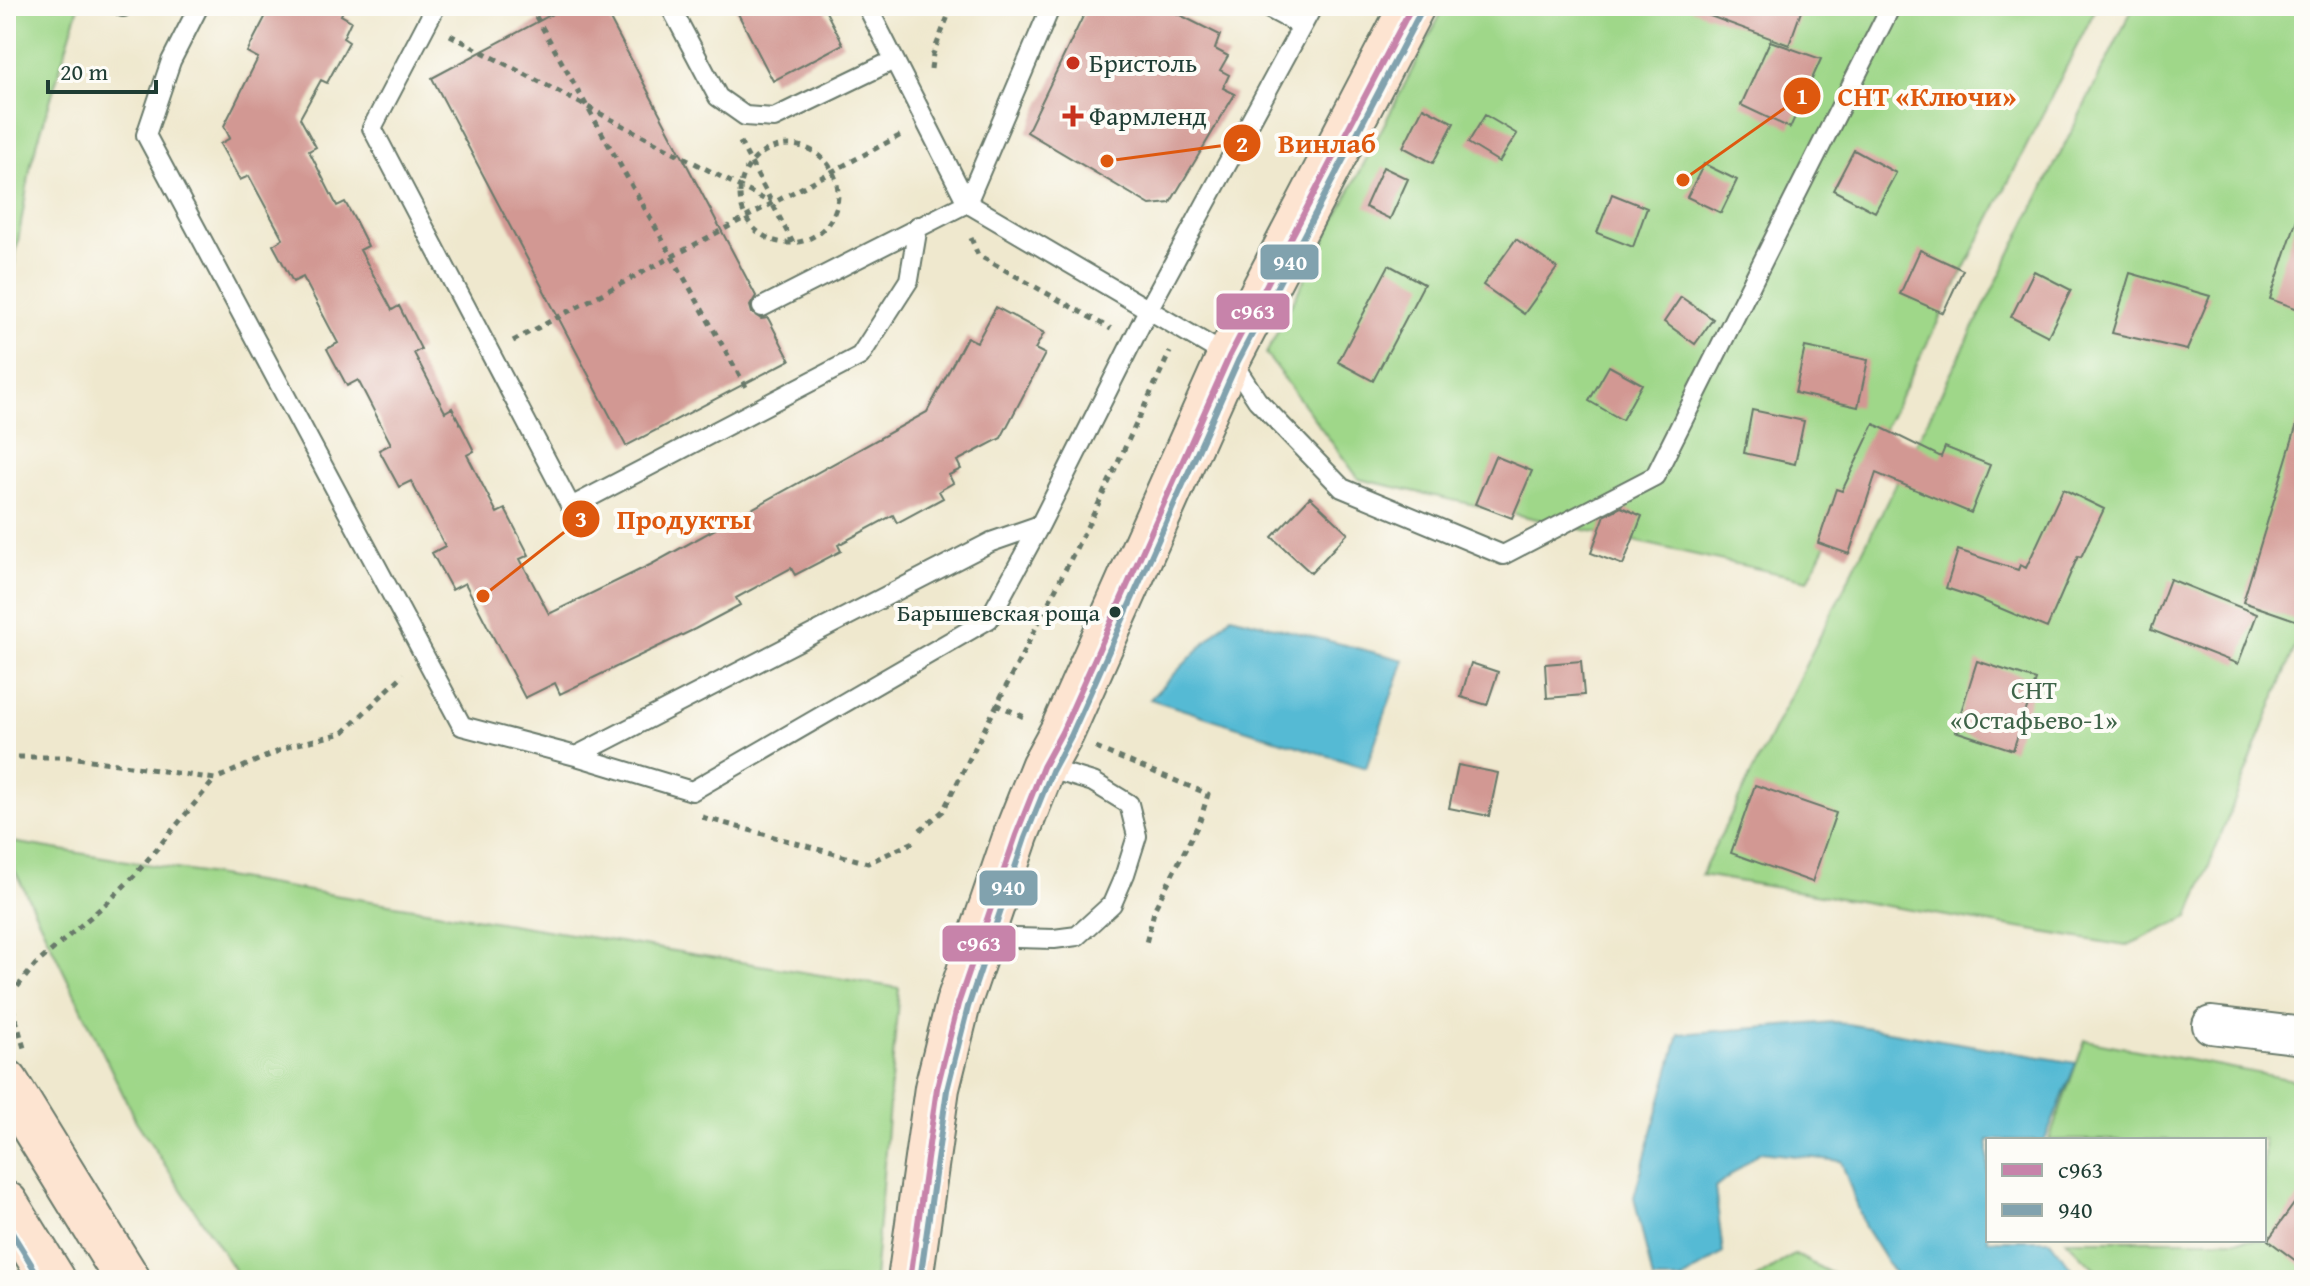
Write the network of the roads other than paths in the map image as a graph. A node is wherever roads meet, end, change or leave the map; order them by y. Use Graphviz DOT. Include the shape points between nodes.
graph roads {
  1 [pos="199,6"];
  2 [pos="436,6"];
  3 [pos="670,6"];
  4 [pos="867,6"];
  5 [pos="1051,6"];
  6 [pos="1264,6"];
  7 [pos="1313,6"];
  8 [pos="1412,6"];
  9 [pos="1891,6"];
  10 [pos="1302,26"];
  11 [pos="894,60"];
  12 [pos="967,203"];
  13 [pos="918,226"];
  14 [pos="762,307"];
  15 [pos="1148,310"];
  16 [pos="1229,357"];
  17 [pos="1040,525"];
  18 [pos="576,756"];
  19 [pos="1043,767"];
  20 [pos="980,937"];
  21 [pos="2211,1025"];
  22 [pos="2304,1036"];
  23 [pos="6,1082"];
  24 [pos="6,1204"];
  25 [pos="53,1280"];
  26 [pos="128,1280"];
  27 [pos="910,1280"];
  1 -- 18 [label="lane" via="171,61 146,135 462,726"];
  2 -- 13 [label="lane" via="372,128 571,507 860,356 909,280"];
  3 -- 11 [label="lane" via="718,97 745,116 774,118"];
  4 -- 11 [label="lane"];
  5 -- 12 [label="lane"];
  6 -- 10 [label="lane"];
  7 -- 10 [label="lane"];
  8 -- 16 [label="street"];
  9 -- 16 [label="lane" via="1655,476 1503,555 1342,488 1257,400"];
  10 -- 15 [label="lane"];
  11 -- 12 [label="lane"];
  12 -- 13 [label="lane"];
  12 -- 15 [label="lane"];
  13 -- 14 [label="lane"];
  15 -- 16 [label="lane"];
  15 -- 17 [label="lane"];
  16 -- 19 [label="street"];
  17 -- 18 [label="lane" via="991,542"];
  17 -- 18 [label="lane" via="989,619 692,791"];
  19 -- 20 [label="street"];
  19 -- 20 [label="lane" via="1093,782 1129,804 1137,836 1112,904 1077,936"];
  20 -- 27 [label="street" via="937,1088"];
  21 -- 22 [label="street"];
  23 -- 26 [label="street"];
  24 -- 25 [label="street"];
}
